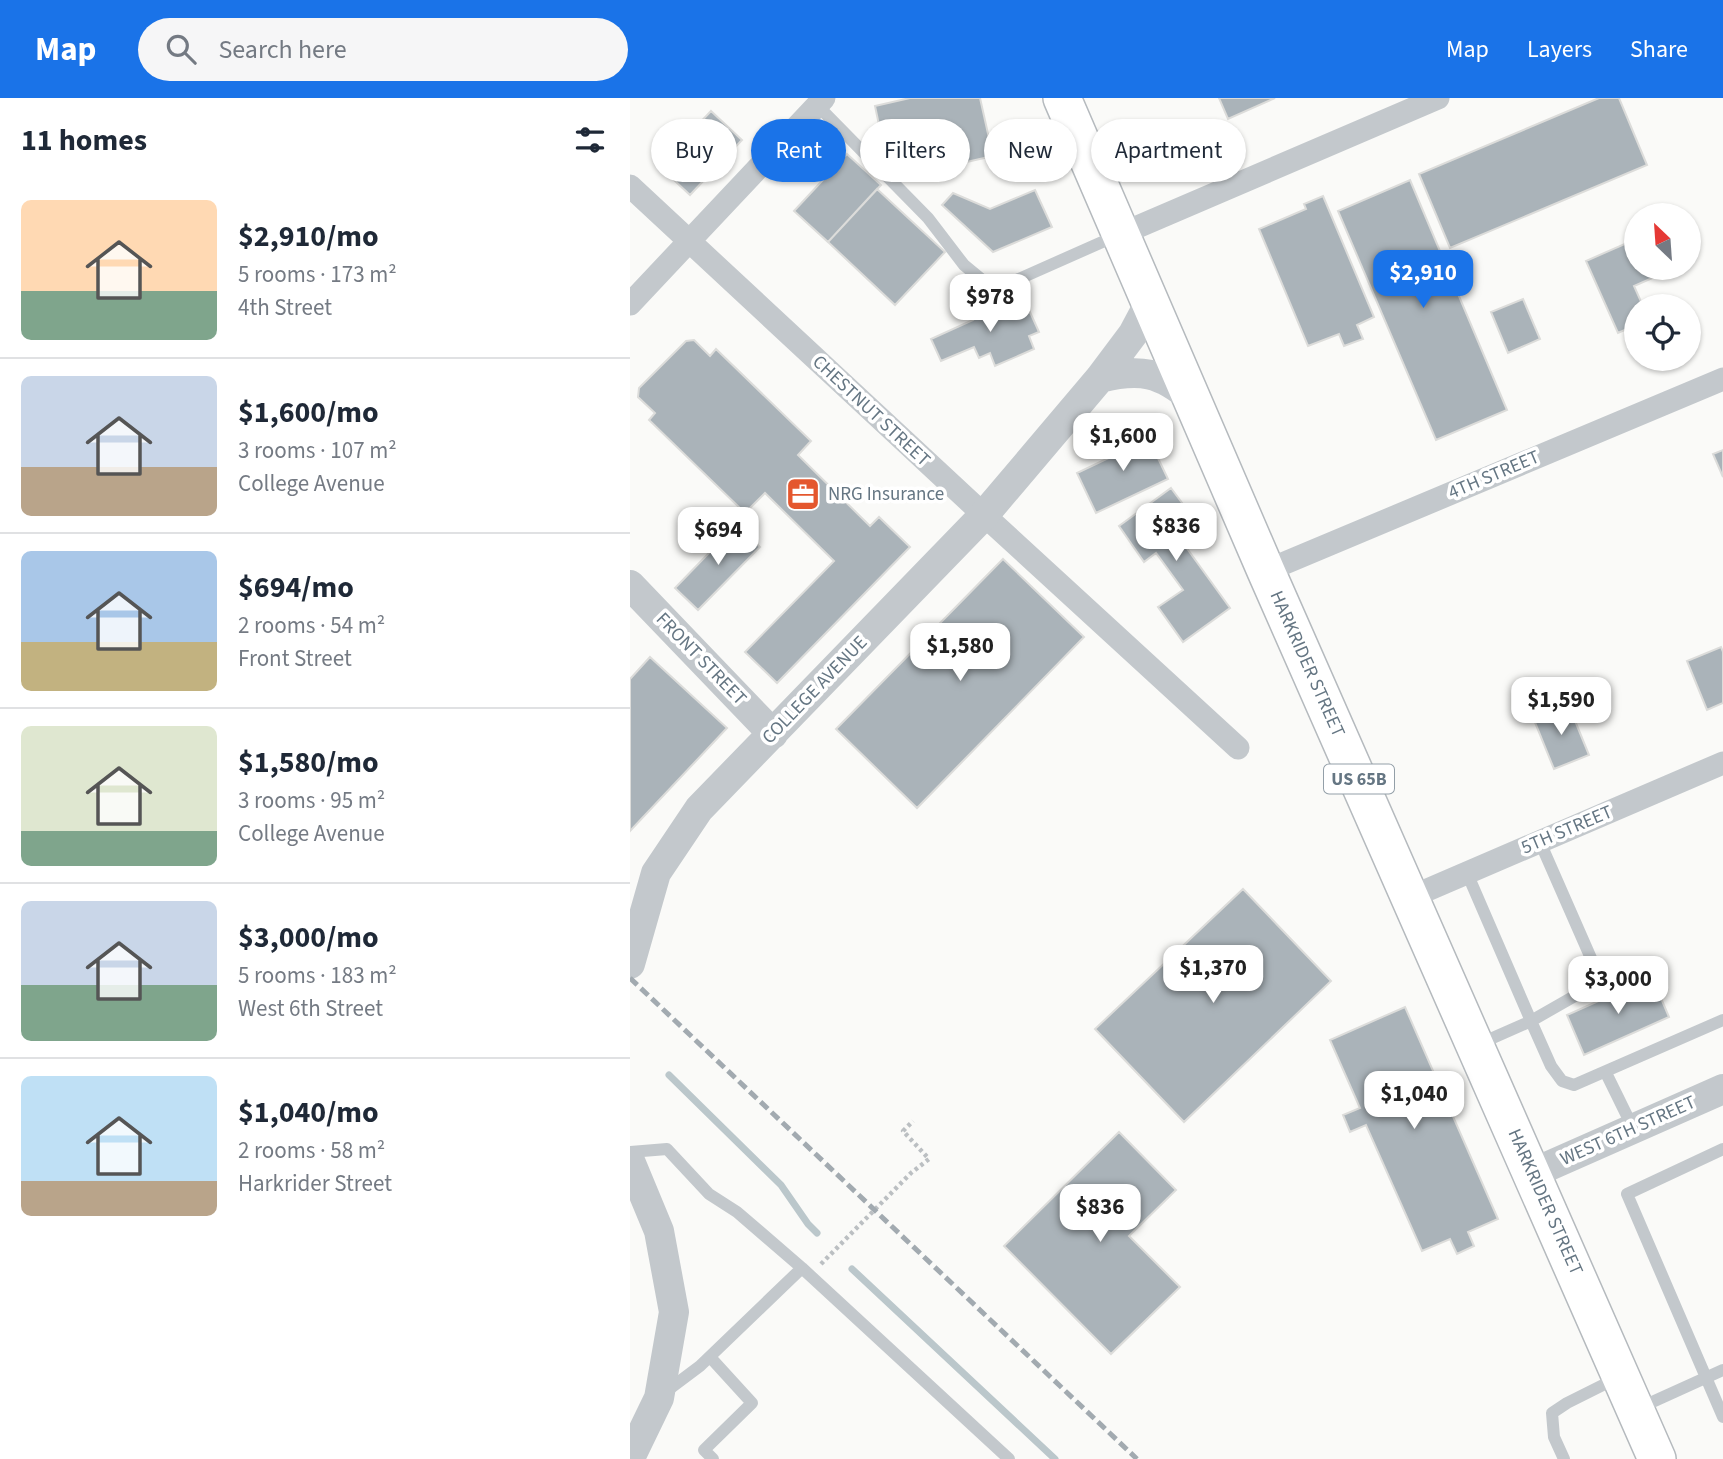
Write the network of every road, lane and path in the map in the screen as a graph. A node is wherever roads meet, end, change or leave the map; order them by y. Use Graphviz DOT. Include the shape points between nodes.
graph roads {
  1 [pos="1062,98"];
  2 [pos="1438,98"];
  3 [pos="821,102"];
  4 [pos="630,186"];
  5 [pos="1121,234"];
  6 [pos="688,241"];
  7 [pos="1150,302"];
  8 [pos="630,304"];
  9 [pos="1100,378"];
  10 [pos="1723,379"];
  11 [pos="1192,399"];
  12 [pos="984,516"];
  13 [pos="1266,571"];
  14 [pos="630,585"];
  15 [pos="773,734"];
  16 [pos="1238,748"];
  17 [pos="1723,763"];
  18 [pos="1540,842"];
  19 [pos="1467,873"];
  20 [pos="1411,897"];
  21 [pos="630,964"];
  22 [pos="1723,1020"];
  23 [pos="1531,1021"];
  24 [pos="1476,1045"];
  25 [pos="1606,1073"];
  26 [pos="1722,1093"];
  27 [pos="913,1121"];
  28 [pos="1633,1129"];
  29 [pos="1723,1149"];
  30 [pos="630,1152"];
  31 [pos="630,1161"];
  32 [pos="1533,1173"];
  33 [pos="806,1271"];
  34 [pos="710,1357"];
  35 [pos="1723,1370"];
  36 [pos="1621,1376"];
  37 [pos="1706,1378"];
  38 [pos="659,1398"];
  39 [pos="1636,1410"];
  40 [pos="1723,1418"];
  41 [pos="630,1458"];
  42 [pos="713,1459"];
  43 [pos="1009,1459"];
  44 [pos="1564,1459"];
  45 [pos="1657,1459"];
  1 -- 5 [label="main road, HARKRIDER STREET / US 65B"];
  2 -- 5 [label="street"];
  3 -- 5 [label="lane" via="928,218 964,265 987,284 1012,282"];
  3 -- 6 [label="street"];
  4 -- 6 [label="street, CHESTNUT STREET"];
  5 -- 7 [label="main road, HARKRIDER STREET / US 65B"];
  6 -- 8 [label="street"];
  6 -- 12 [label="street, CHESTNUT STREET"];
  7 -- 9 [label="street, COLLEGE AVENUE"];
  7 -- 11 [label="main road, HARKRIDER STREET / US 65B"];
  9 -- 11 [label="street" via="1132,372 1154,375"];
  9 -- 12 [label="street, COLLEGE AVENUE"];
  10 -- 13 [label="street, 4TH STREET"];
  11 -- 13 [label="main road, HARKRIDER STREET / US 65B"];
  12 -- 15 [label="street, COLLEGE AVENUE"];
  12 -- 16 [label="street, CHESTNUT STREET"];
  13 -- 20 [label="main road, HARKRIDER STREET / US 65B"];
  14 -- 15 [label="street, FRONT STREET"];
  15 -- 21 [label="street, COLLEGE AVENUE" via="699,810 656,873"];
  17 -- 18 [label="street, 5TH STREET"];
  18 -- 19 [label="street, 5TH STREET"];
  18 -- 23 [label="lane" via="1601,981"];
  19 -- 20 [label="street, 5TH STREET"];
  19 -- 23 [label="lane"];
  20 -- 24 [label="main road, HARKRIDER STREET / US 65B"];
  22 -- 25 [label="lane"];
  23 -- 24 [label="lane"];
  23 -- 25 [label="lane" via="1562,1081 1574,1085"];
  24 -- 32 [label="main road, HARKRIDER STREET / US 65B"];
  25 -- 28 [label="lane"];
  26 -- 28 [label="street, WEST 6TH STREET"];
  27 -- 33 [label="path" via="903,1131 929,1159"];
  28 -- 32 [label="street, WEST 6TH STREET"];
  29 -- 37 [label="lane" via="1627,1194"];
  30 -- 33 [label="lane" via="667,1149 709,1194"];
  31 -- 38 [label="street" via="659,1231 674,1312"];
  32 -- 36 [label="main road, HARKRIDER STREET / US 65B"];
  33 -- 34 [label="lane"];
  33 -- 43 [label="lane"];
  34 -- 38 [label="lane"];
  34 -- 42 [label="lane" via="752,1403 704,1450"];
  35 -- 37 [label="lane"];
  36 -- 39 [label="main road, HARKRIDER STREET / US 65B"];
  36 -- 44 [label="lane" via="1552,1413 1554,1437"];
  37 -- 39 [label="lane"];
  37 -- 40 [label="lane"];
  38 -- 41 [label="street"];
  39 -- 45 [label="main road, HARKRIDER STREET / US 65B"];
}
